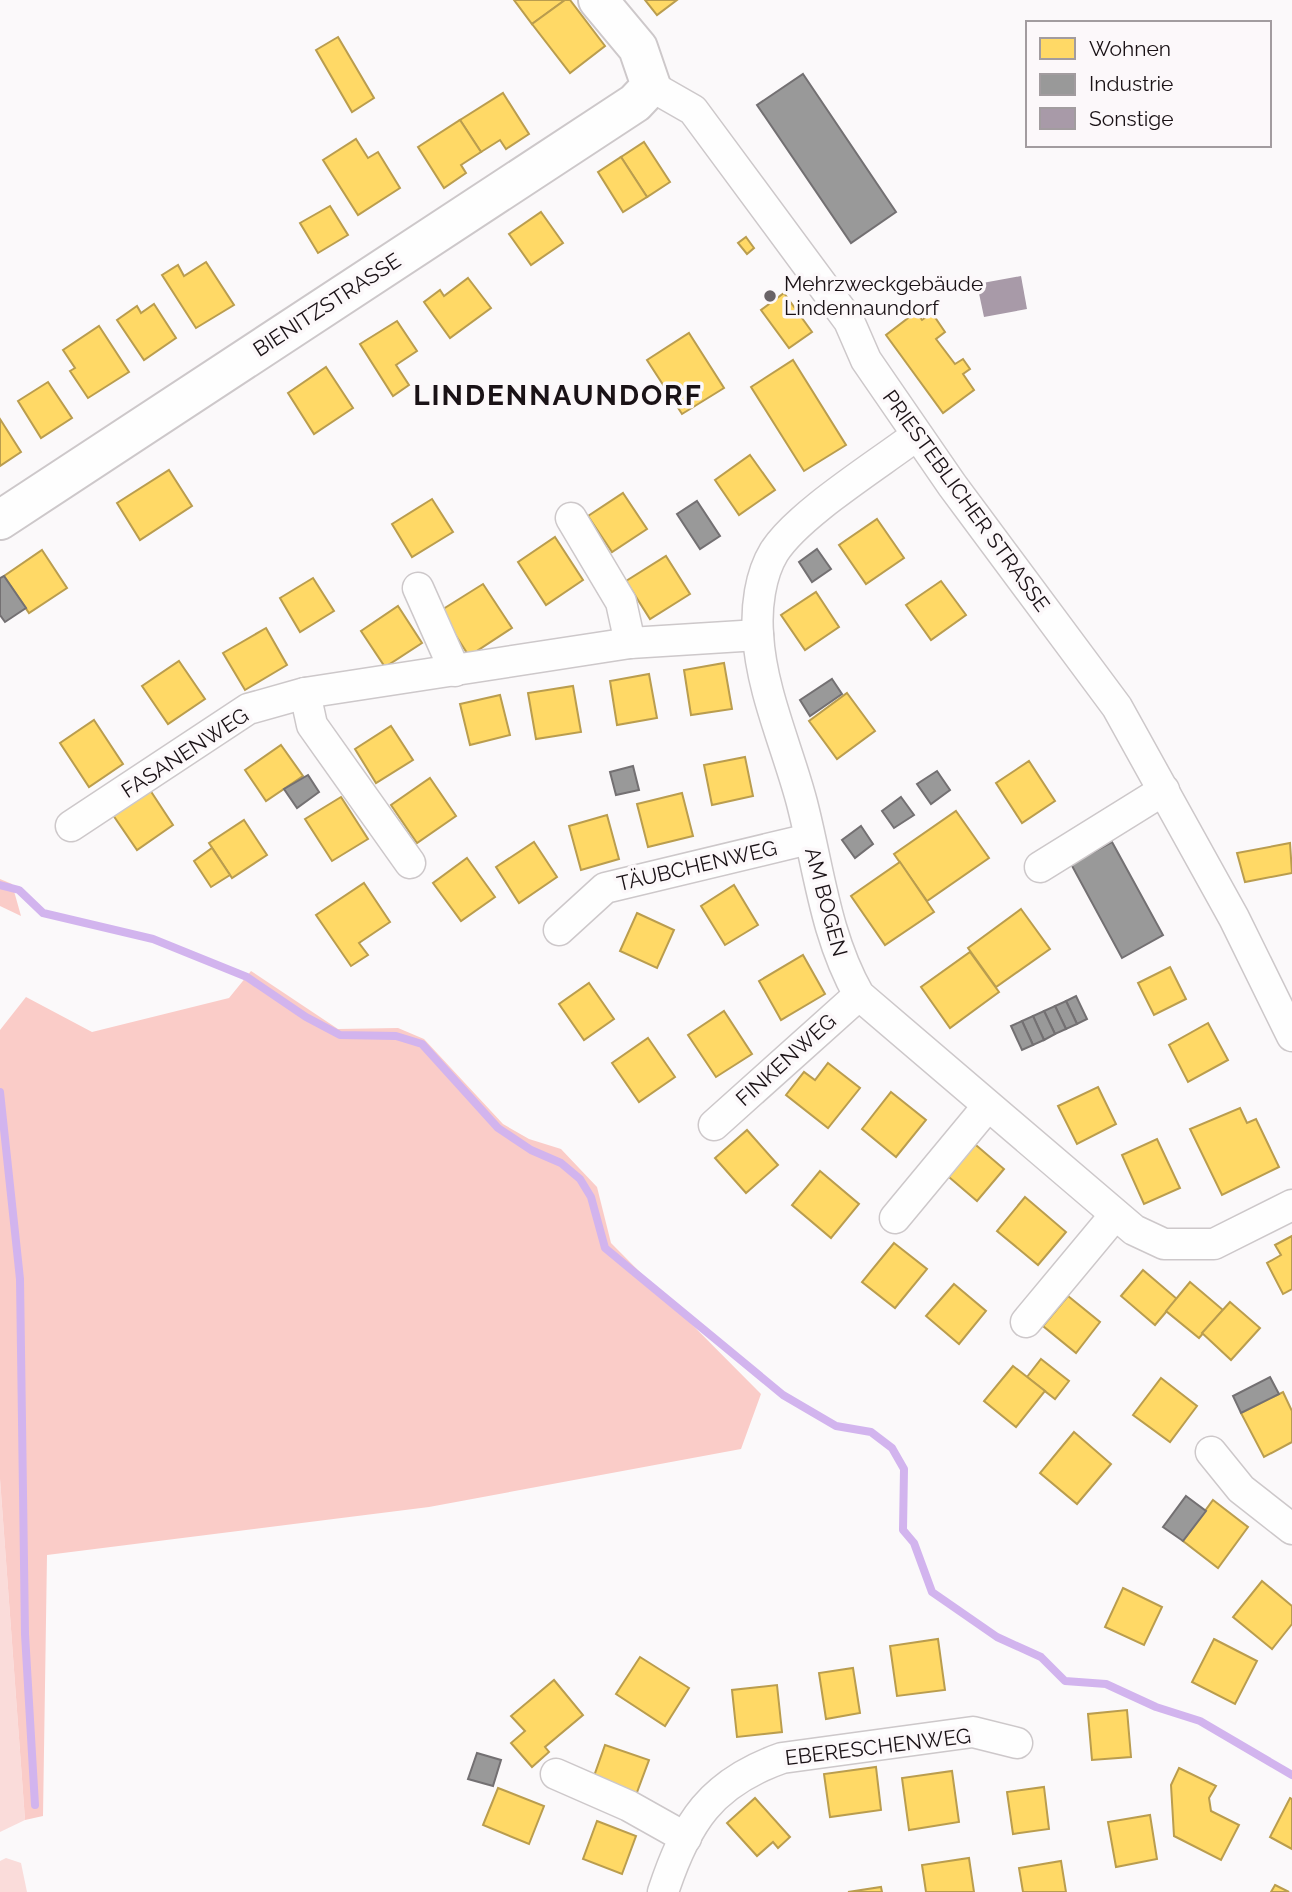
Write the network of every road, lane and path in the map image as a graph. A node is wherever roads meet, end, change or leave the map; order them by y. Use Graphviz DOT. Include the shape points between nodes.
graph roads {
  1 [pos="598,0"];
  2 [pos="651,86"];
  3 [pos="917,435"];
  4 [pos="571,518"];
  5 [pos="0,520"];
  6 [pos="418,588"];
  7 [pos="758,635"];
  8 [pos="630,643"];
  9 [pos="455,671"];
  10 [pos="305,693"];
  11 [pos="1164,790"];
  12 [pos="71,826"];
  13 [pos="809,839"];
  14 [pos="410,863"];
  15 [pos="1040,867"];
  16 [pos="559,930"];
  17 [pos="859,995"];
  18 [pos="1292,1036"];
  19 [pos="987,1107"];
  20 [pos="714,1125"];
  21 [pos="1292,1205"];
  22 [pos="1115,1216"];
  23 [pos="895,1217"];
  24 [pos="1026,1322"];
  25 [pos="1211,1452"];
  26 [pos="1292,1529"];
  27 [pos="1017,1743"];
  28 [pos="556,1774"];
  29 [pos="687,1838"];
  30 [pos="663,1892"];
  1 -- 2 [label="street" via="638,48"];
  2 -- 3 [label="street, PRIESTEBLICHER STRASSE" via="693,110 849,321 866,360"];
  2 -- 5 [label="street, BIENITZSTRASSE" via="635,103"];
  3 -- 7 [label="street, AM BOGEN" via="803,521 774,552 759,591"];
  3 -- 11 [label="street, PRIESTEBLICHER STRASSE" via="1117,706"];
  4 -- 8 [label="street" via="621,602"];
  6 -- 9 [label="street"];
  7 -- 8 [label="street, FASANENWEG"];
  7 -- 13 [label="street, AM BOGEN"];
  8 -- 9 [label="street, FASANENWEG"];
  9 -- 10 [label="street, FASANENWEG"];
  10 -- 12 [label="street, FASANENWEG" via="248,709"];
  10 -- 14 [label="street" via="312,725"];
  11 -- 15 [label="street"];
  11 -- 18 [label="street, PRIESTEBLICHER STRASSE"];
  13 -- 16 [label="street, TÄUBCHENWEG" via="605,888"];
  13 -- 17 [label="street, AM BOGEN" via="828,923"];
  17 -- 19 [label="street, AM BOGEN"];
  17 -- 20 [label="street, FINKENWEG"];
  19 -- 22 [label="street, AM BOGEN"];
  19 -- 23 [label="street"];
  21 -- 22 [label="street, AM BOGEN" via="1214,1244 1164,1244"];
  22 -- 24 [label="street"];
  25 -- 26 [label="street" via="1241,1489"];
  27 -- 29 [label="street, EBERESCHENWEG" via="973,1732 782,1758 724,1785 707,1802"];
  28 -- 29 [label="street"];
  29 -- 30 [label="street, EBERESCHENWEG"];
}
